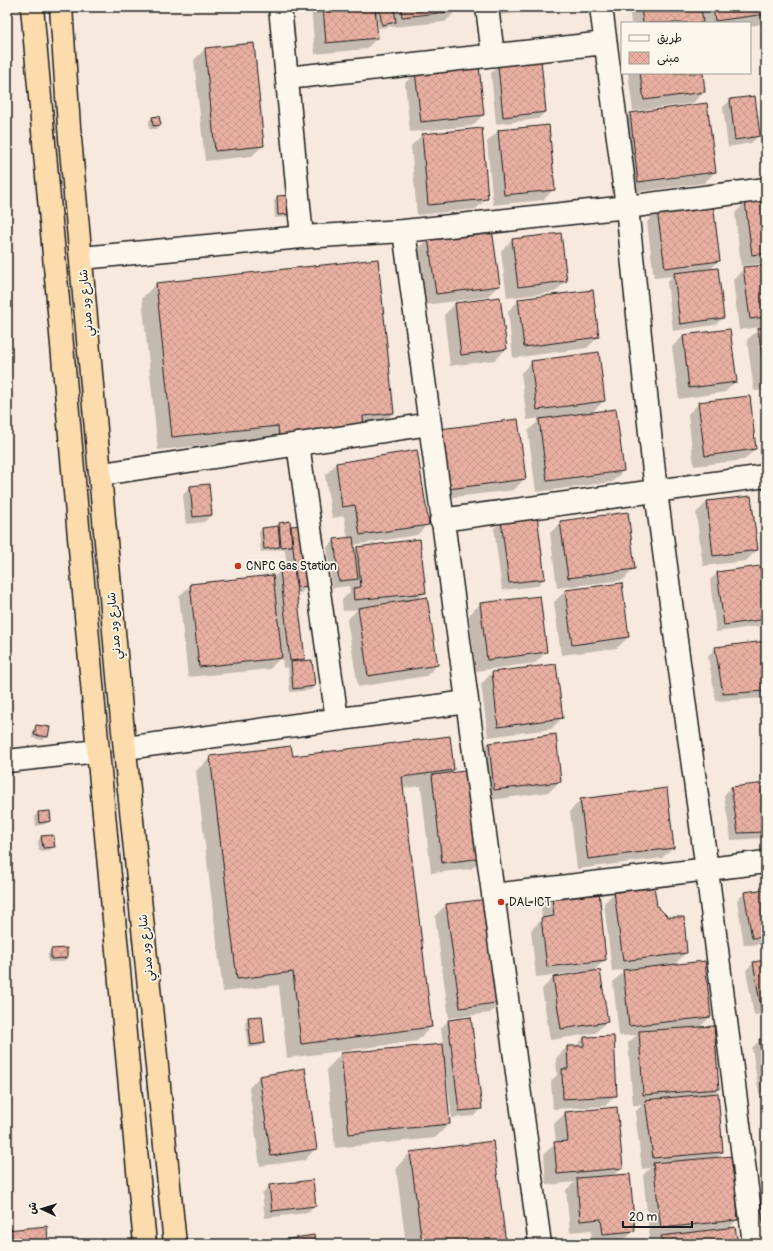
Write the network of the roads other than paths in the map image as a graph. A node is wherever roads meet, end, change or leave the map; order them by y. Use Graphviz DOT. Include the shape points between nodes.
graph roads {
  1 [pos="32,7"];
  2 [pos="60,7"];
  3 [pos="280,7"];
  4 [pos="487,7"];
  5 [pos="601,7"];
  6 [pos="605,43"];
  7 [pos="494,55"];
  8 [pos="287,78"];
  9 [pos="766,189"];
  10 [pos="627,207"];
  11 [pos="404,231"];
  12 [pos="302,237"];
  13 [pos="82,258"];
  14 [pos="430,424"];
  15 [pos="298,444"];
  16 [pos="102,474"];
  17 [pos="766,476"];
  18 [pos="656,492"];
  19 [pos="441,520"];
  20 [pos="467,702"];
  21 [pos="337,719"];
  22 [pos="126,748"];
  23 [pos="98,751"];
  24 [pos="7,761"];
  25 [pos="766,862"];
  26 [pos="707,870"];
  27 [pos="493,895"];
  28 [pos="145,1244"];
  29 [pos="174,1244"];
  30 [pos="540,1244"];
  31 [pos="754,1244"];
  1 -- 23 [label="highway"];
  2 -- 13 [label="highway, شارع ود مدني"];
  3 -- 8 [label="street"];
  4 -- 7 [label="street"];
  5 -- 6 [label="street"];
  6 -- 7 [label="street"];
  6 -- 10 [label="street"];
  7 -- 8 [label="street"];
  8 -- 12 [label="street"];
  9 -- 10 [label="street"];
  10 -- 11 [label="street"];
  10 -- 18 [label="street"];
  11 -- 12 [label="street"];
  11 -- 14 [label="street"];
  12 -- 13 [label="street"];
  13 -- 16 [label="highway, شارع ود مدني"];
  14 -- 15 [label="street"];
  14 -- 19 [label="street"];
  15 -- 16 [label="street"];
  15 -- 21 [label="street"];
  16 -- 22 [label="highway, شارع ود مدني"];
  17 -- 18 [label="street"];
  18 -- 19 [label="street"];
  18 -- 26 [label="street"];
  19 -- 20 [label="street"];
  20 -- 21 [label="street"];
  20 -- 27 [label="street"];
  21 -- 22 [label="street"];
  22 -- 29 [label="highway, شارع ود مدني"];
  23 -- 24 [label="street"];
  23 -- 28 [label="highway"];
  25 -- 26 [label="street"];
  26 -- 27 [label="street"];
  26 -- 31 [label="street"];
  27 -- 30 [label="street"];
}
